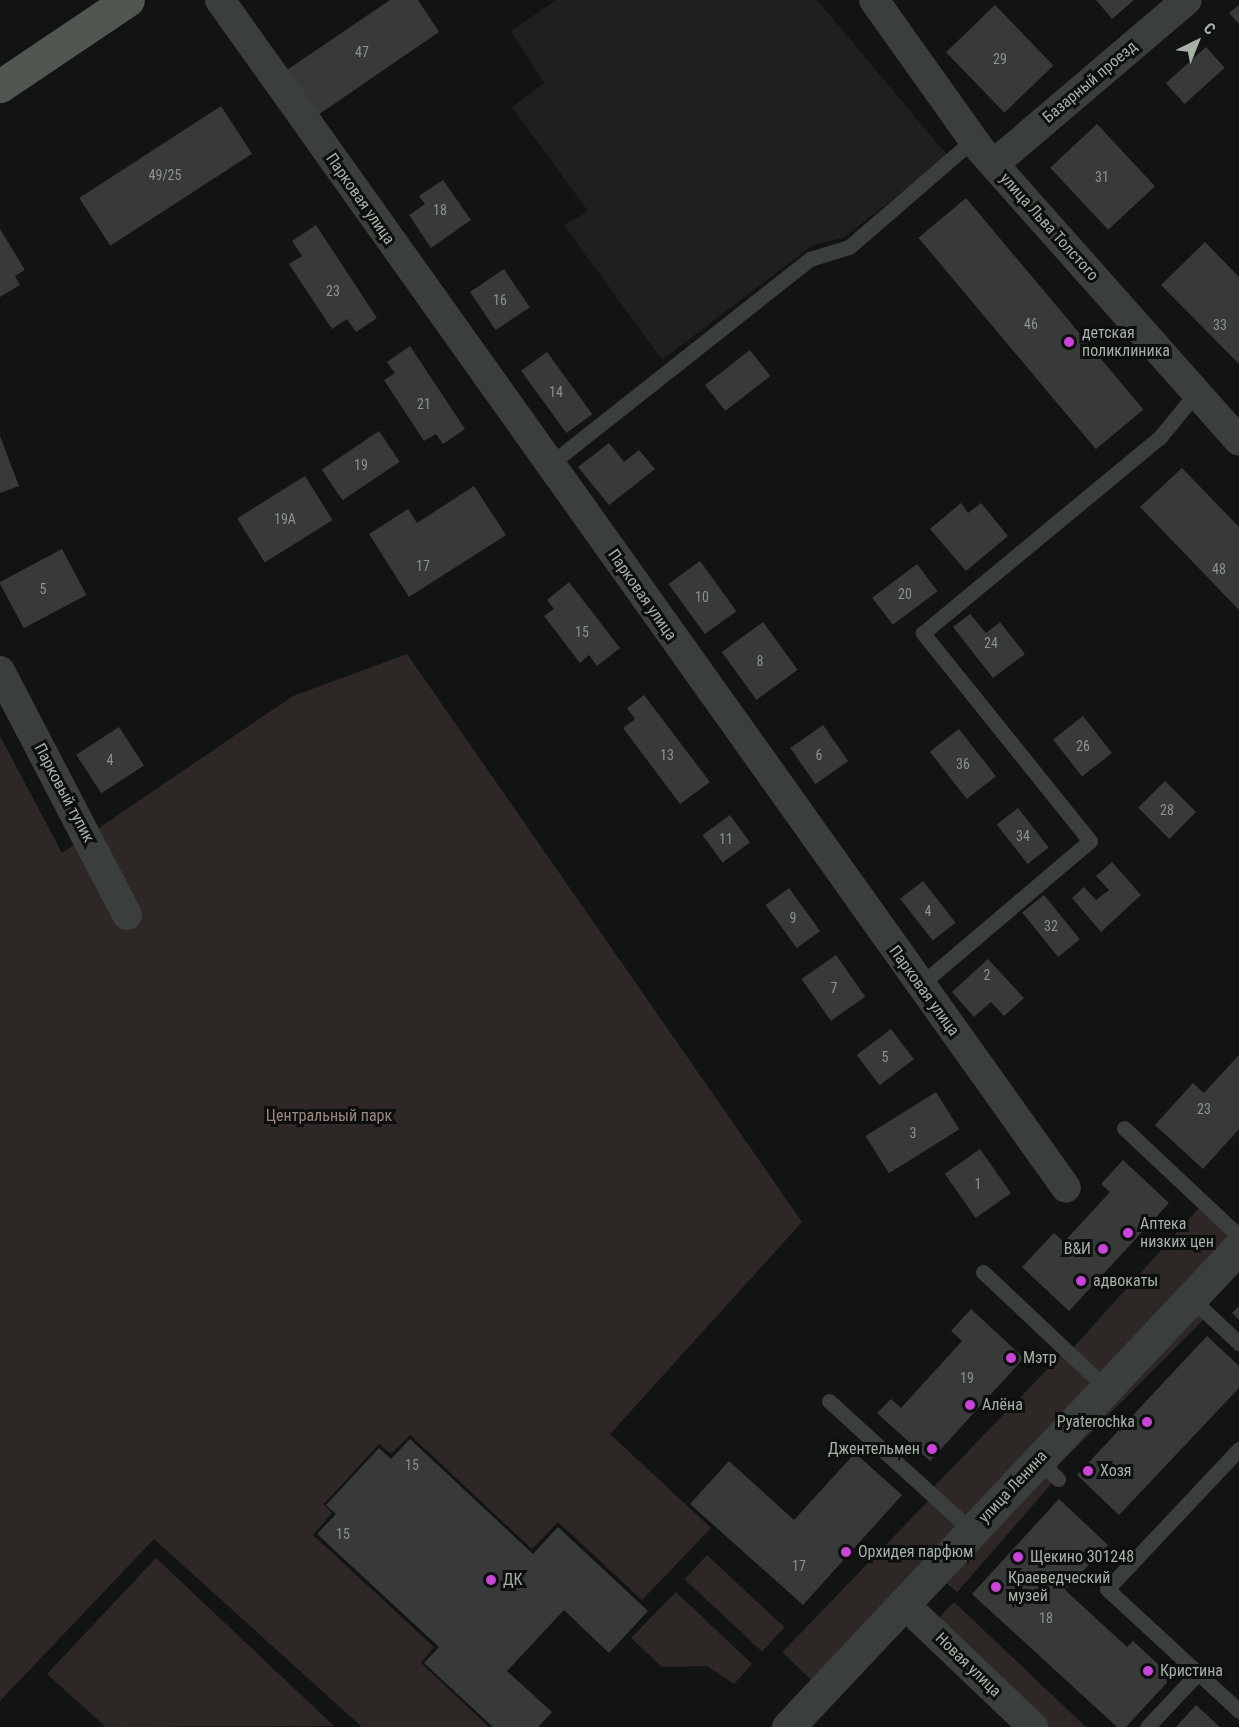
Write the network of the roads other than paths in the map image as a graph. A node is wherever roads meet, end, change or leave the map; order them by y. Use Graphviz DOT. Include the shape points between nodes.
graph roads {
  1 [pos="128,0"];
  2 [pos="220,0"];
  3 [pos="874,0"];
  4 [pos="1187,0"];
  5 [pos="0,86"];
  6 [pos="973,140"];
  7 [pos="994,164"];
  8 [pos="1196,393"];
  9 [pos="1237,436"];
  10 [pos="549,465"];
  11 [pos="0,671"];
  12 [pos="127,915"];
  13 [pos="920,985"];
  14 [pos="1124,1128"];
  15 [pos="1066,1188"];
  16 [pos="1239,1236"];
  17 [pos="1239,1247"];
  18 [pos="983,1272"];
  19 [pos="1191,1298"];
  20 [pos="1239,1343"];
  21 [pos="1106,1389"];
  22 [pos="829,1401"];
  23 [pos="1239,1449"];
  24 [pos="972,1531"];
  25 [pos="903,1603"];
  26 [pos="1198,1673"];
  27 [pos="1239,1712"];
  28 [pos="788,1727"];
  29 [pos="1033,1727"];
  30 [pos="1147,1727"];
  1 -- 5 [label="main road"];
  2 -- 10 [label="street, Парковая улица"];
  3 -- 6 [label="street, улица Льва Толстого"];
  4 -- 7 [label="street, Базарный проезд"];
  6 -- 7 [label="street, улица Льва Толстого"];
  6 -- 10 [label="lane" via="849,247 810,259"];
  7 -- 8 [label="street, улица Льва Толстого"];
  8 -- 9 [label="street, улица Льва Толстого"];
  8 -- 13 [label="lane" via="1160,437 922,633 1090,841"];
  10 -- 13 [label="street, Парковая улица"];
  11 -- 12 [label="street, Парковый тупик"];
  13 -- 15 [label="street, Парковая улица"];
  14 -- 16 [label="lane"];
  17 -- 19 [label="street, улица Ленина"];
  18 -- 21 [label="lane"];
  19 -- 20 [label="lane"];
  19 -- 21 [label="street, улица Ленина"];
  21 -- 24 [label="street, улица Ленина" via="1048,1469"];
  22 -- 24 [label="lane"];
  23 -- 26 [label="lane" via="1107,1589"];
  24 -- 25 [label="street, улица Ленина"];
  25 -- 28 [label="street, улица Ленина"];
  25 -- 29 [label="street, Новая улица"];
  26 -- 27 [label="lane"];
  26 -- 30 [label="lane"];
}
